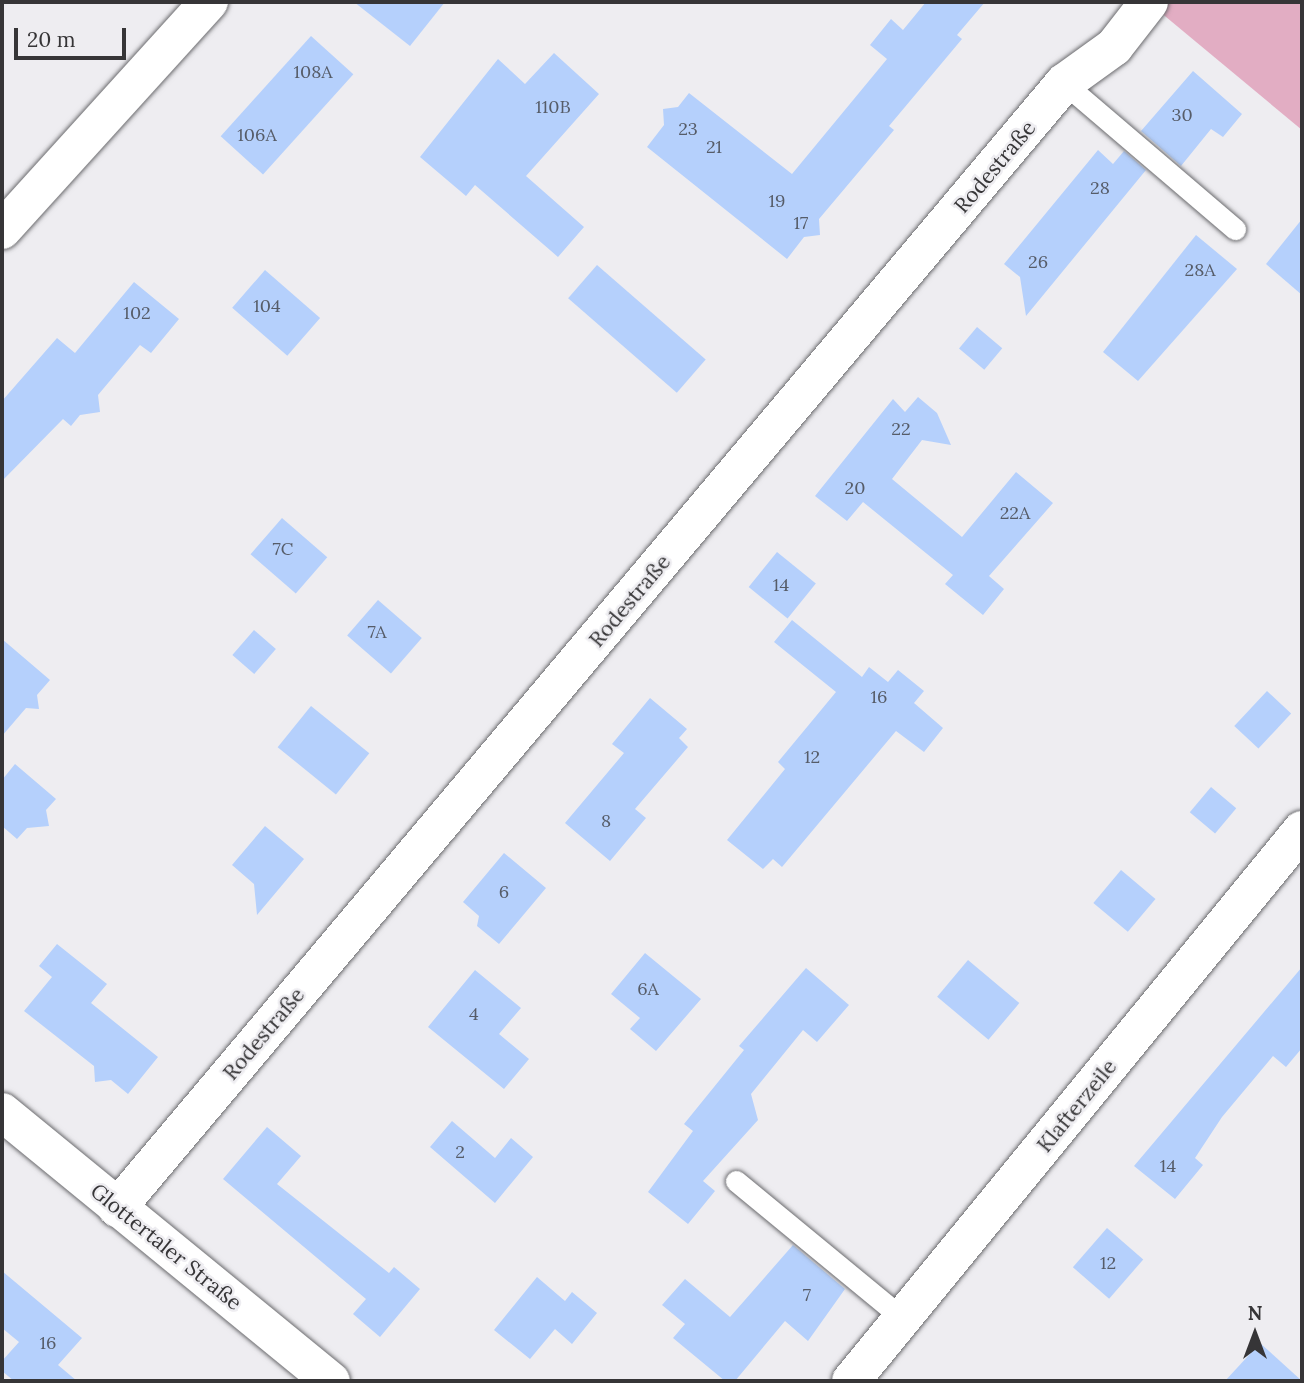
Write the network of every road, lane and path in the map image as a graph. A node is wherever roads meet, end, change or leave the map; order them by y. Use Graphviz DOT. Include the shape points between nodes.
graph roads {
  1 [pos="209,2"];
  2 [pos="1149,2"];
  3 [pos="1064,83"];
  4 [pos="1235,229"];
  5 [pos="2,230"];
  6 [pos="1302,830"];
  7 [pos="2,1111"];
  8 [pos="736,1181"];
  9 [pos="117,1208"];
  10 [pos="902,1318"];
  11 [pos="331,1381"];
  12 [pos="851,1381"];
  1 -- 5 [label="street"];
  2 -- 3 [label="street, Rodestraße" via="1114,47"];
  3 -- 4 [label="lane"];
  3 -- 9 [label="street, Rodestraße"];
  6 -- 10 [label="street, Klafterzeile"];
  7 -- 9 [label="street, Glottertaler Straße"];
  8 -- 10 [label="lane"];
  9 -- 11 [label="street, Glottertaler Straße"];
  10 -- 12 [label="street, Klafterzeile"];
}
